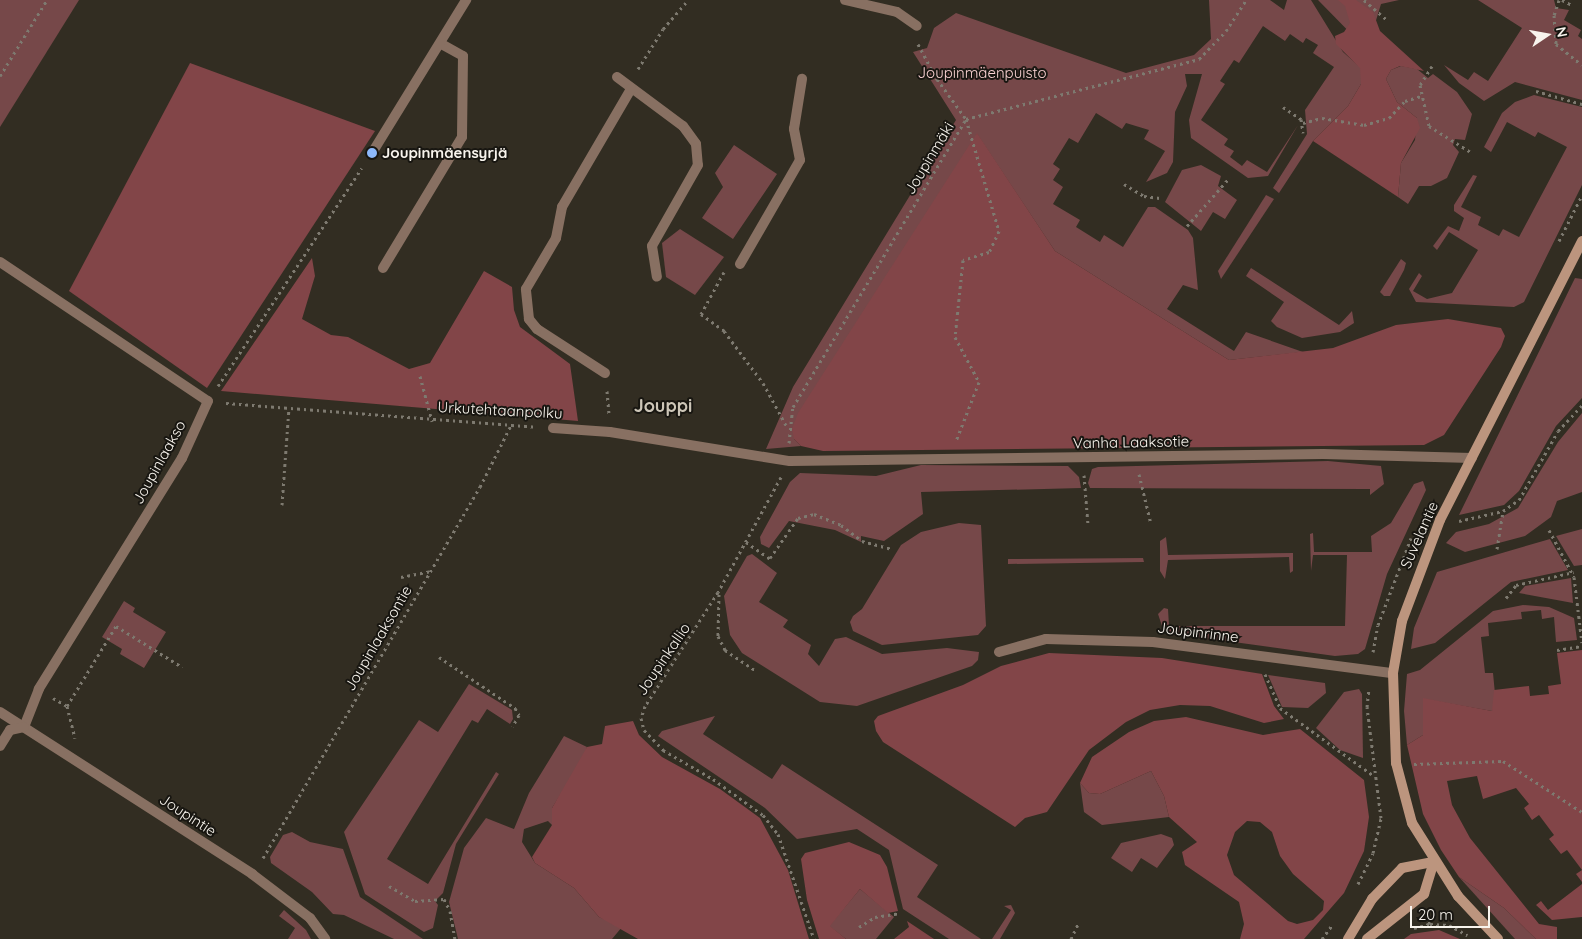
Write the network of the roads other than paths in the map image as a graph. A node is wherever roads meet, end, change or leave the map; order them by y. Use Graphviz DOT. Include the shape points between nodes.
graph roads {
  1 [pos="466,0"];
  2 [pos="845,0"];
  3 [pos="917,26"];
  4 [pos="440,43"];
  5 [pos="617,77"];
  6 [pos="802,79"];
  7 [pos="631,89"];
  8 [pos="372,153"];
  9 [pos="1582,241"];
  10 [pos="0,262"];
  11 [pos="740,264"];
  12 [pos="383,268"];
  13 [pos="657,277"];
  14 [pos="606,373"];
  15 [pos="553,428"];
  16 [pos="1472,458"];
  17 [pos="790,461"];
  18 [pos="999,652"];
  19 [pos="1393,674"];
  20 [pos="0,712"];
  21 [pos="24,727"];
  22 [pos="0,746"];
  23 [pos="1434,862"];
  24 [pos="325,939"];
  25 [pos="1348,939"];
  26 [pos="1367,939"];
  27 [pos="1498,939"];
  1 -- 4 [label="street"];
  2 -- 3 [label="street" via="897,12"];
  4 -- 8 [label="street"];
  4 -- 12 [label="street" via="463,56 462,137"];
  5 -- 7 [label="street"];
  6 -- 11 [label="street" via="794,129 800,160"];
  7 -- 13 [label="street" via="684,126 696,144 698,165 652,246"];
  7 -- 14 [label="street" via="562,206 556,238 526,289 528,319 537,330"];
  9 -- 16 [label="street, Suvelantie"];
  10 -- 21 [label="street, Joupinlaakso" via="208,401 182,458 39,689"];
  15 -- 17 [label="street, Urkutehtaanpolku" via="610,432"];
  16 -- 17 [label="street, Vanha Laaksotie" via="1323,454"];
  16 -- 19 [label="street, Suvelantie" via="1440,520 1402,621"];
  18 -- 19 [label="street, Joupinrinne" via="1046,639 1153,642"];
  19 -- 23 [label="street, Suvelantie" via="1396,763 1412,823"];
  20 -- 21 [label="street, Joupintie"];
  21 -- 22 [label="street" via="10,730"];
  21 -- 24 [label="street, Joupintie" via="252,874 310,918"];
  23 -- 25 [label="street" via="1402,868 1372,900"];
  23 -- 26 [label="street" via="1424,894"];
  23 -- 27 [label="street, Suvelantie" via="1458,896"];
}
